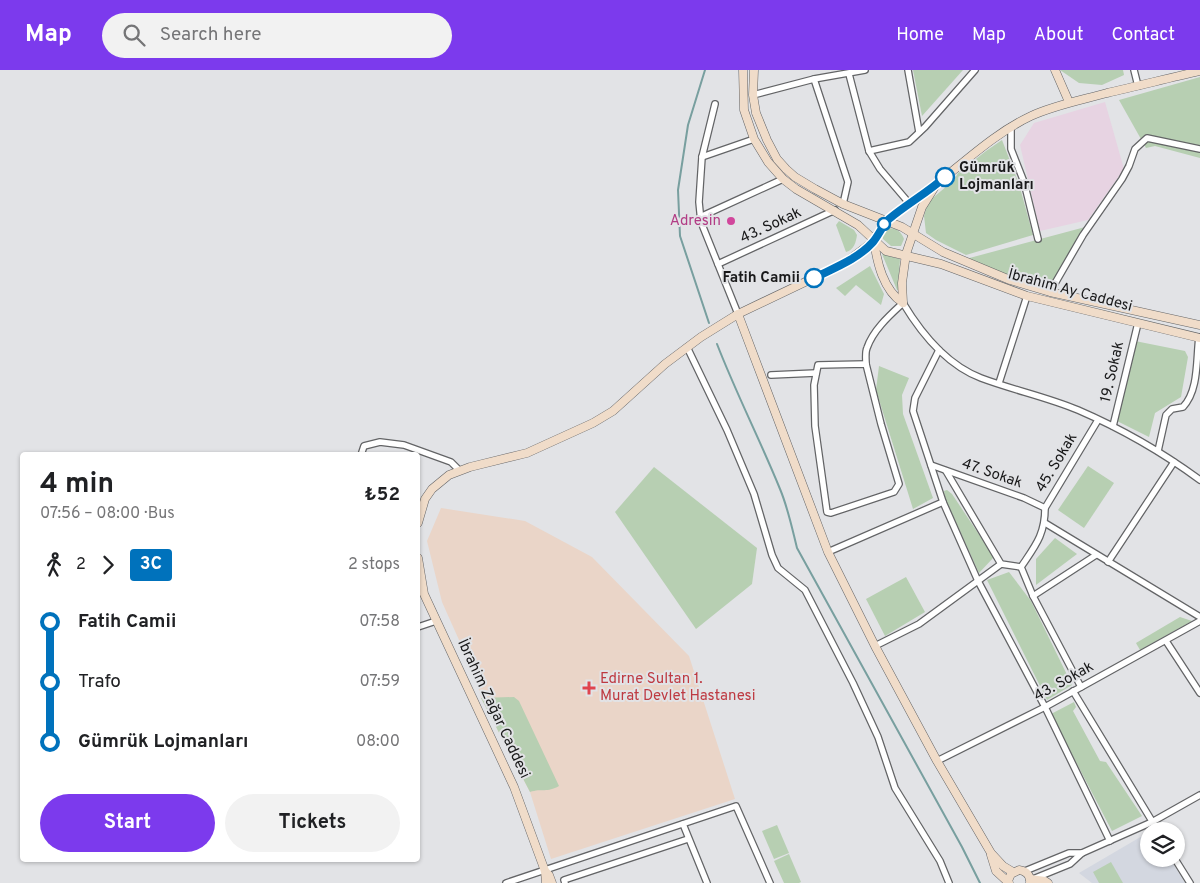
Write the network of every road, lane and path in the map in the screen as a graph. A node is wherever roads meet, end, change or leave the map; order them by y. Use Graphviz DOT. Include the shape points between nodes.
graph roads {
  1 [pos="743,70"];
  2 [pos="754,70"];
  3 [pos="865,70"];
  4 [pos="908,70"];
  5 [pos="975,70"];
  6 [pos="1055,70"];
  7 [pos="1134,70"];
  8 [pos="1200,71"];
  9 [pos="849,74"];
  10 [pos="814,80"];
  11 [pos="1138,86"];
  12 [pos="753,95"];
  13 [pos="1068,102"];
  14 [pos="715,104"];
  15 [pos="1011,127"];
  16 [pos="919,132"];
  17 [pos="754,139"];
  18 [pos="1200,149"];
  19 [pos="869,151"];
  20 [pos="702,157"];
  21 [pos="783,179"];
  22 [pos="935,186"];
  23 [pos="908,203"];
  24 [pos="843,204"];
  25 [pos="834,210"];
  26 [pos="700,216"];
  27 [pos="886,222"];
  28 [pos="912,233"];
  29 [pos="1038,239"];
  30 [pos="874,241"];
  31 [pos="906,254"];
  32 [pos="718,264"];
  33 [pos="1050,292"];
  34 [pos="1027,296"];
  35 [pos="903,303"];
  36 [pos="738,314"];
  37 [pos="1138,323"];
  38 [pos="1200,325"];
  39 [pos="1199,338"];
  40 [pos="687,347"];
  41 [pos="939,350"];
  42 [pos="866,364"];
  43 [pos="816,373"];
  44 [pos="771,375"];
  45 [pos="999,383"];
  46 [pos="1098,420"];
  47 [pos="1113,426"];
  48 [pos="1158,451"];
  49 [pos="362,452"];
  50 [pos="1174,462"];
  51 [pos="931,465"];
  52 [pos="459,470"];
  53 [pos="946,471"];
  54 [pos="1200,480"];
  55 [pos="943,502"];
  56 [pos="1044,508"];
  57 [pos="420,515"];
  58 [pos="1045,522"];
  59 [pos="828,552"];
  60 [pos="1096,555"];
  61 [pos="1108,562"];
  62 [pos="1001,564"];
  63 [pos="1020,567"];
  64 [pos="420,570"];
  65 [pos="978,581"];
  66 [pos="1033,596"];
  67 [pos="1200,616"];
  68 [pos="436,621"];
  69 [pos="1200,621"];
  70 [pos="420,626"];
  71 [pos="1166,641"];
  72 [pos="875,646"];
  73 [pos="1081,687"];
  74 [pos="1073,691"];
  75 [pos="1200,693"];
  76 [pos="1045,707"];
  77 [pos="937,761"];
  78 [pos="1200,795"];
  79 [pos="1152,822"];
  80 [pos="683,824"];
  81 [pos="1140,827"];
  82 [pos="688,839"];
  83 [pos="1110,841"];
  84 [pos="991,853"];
  85 [pos="1082,853"];
  86 [pos="1180,867"];
  87 [pos="545,871"];
  88 [pos="1013,872"];
  89 [pos="1025,872"];
  90 [pos="1030,881"];
  91 [pos="1008,882"];
  92 [pos="506,883"];
  93 [pos="546,883"];
  94 [pos="552,883"];
  95 [pos="565,883"];
  96 [pos="707,883"];
  97 [pos="770,883"];
  98 [pos="949,883"];
  99 [pos="1048,883"];
  100 [pos="1190,883"];
  1 -- 17 [label="main road" via="744,110"];
  2 -- 12 [label="main road"];
  3 -- 9 [label="street"];
  4 -- 16 [label="street"];
  5 -- 16 [label="street"];
  6 -- 13 [label="main road"];
  7 -- 11 [label="street"];
  8 -- 11 [label="main road"];
  9 -- 10 [label="street"];
  9 -- 19 [label="street"];
  10 -- 12 [label="street"];
  10 -- 24 [label="street" via="848,182"];
  11 -- 13 [label="main road"];
  12 -- 24 [label="main road" via="760,125 778,159 795,177"];
  13 -- 15 [label="main road"];
  14 -- 20 [label="street"];
  15 -- 22 [label="main road"];
  15 -- 29 [label="street" via="1011,149 1024,182"];
  16 -- 19 [label="street" via="909,142"];
  17 -- 20 [label="street"];
  17 -- 21 [label="main road"];
  18 -- 33 [label="street" via="1147,138 1136,148 1122,179 1083,235"];
  19 -- 23 [label="street"];
  20 -- 26 [label="street"];
  21 -- 25 [label="main road"];
  21 -- 26 [label="street"];
  22 -- 23 [label="main road"];
  22 -- 28 [label="main road"];
  23 -- 27 [label="main road"];
  24 -- 27 [label="main road"];
  25 -- 30 [label="main road" via="858,225"];
  25 -- 32 [label="street, 43. Sokak"];
  26 -- 32 [label="street"];
  27 -- 28 [label="main road"];
  27 -- 30 [label="main road"];
  28 -- 31 [label="main road"];
  28 -- 33 [label="main road, İbrahim Ay Caddesi" via="962,260"];
  30 -- 31 [label="main road" via="886,251"];
  30 -- 35 [label="main road" via="883,275"];
  30 -- 36 [label="main road" via="845,263"];
  31 -- 34 [label="main road, İbrahim Ay Caddesi"];
  31 -- 35 [label="main road"];
  32 -- 36 [label="street"];
  33 -- 38 [label="main road, İbrahim Ay Caddesi"];
  34 -- 37 [label="main road, İbrahim Ay Caddesi"];
  34 -- 45 [label="street"];
  35 -- 41 [label="street"];
  35 -- 42 [label="street" via="875,334 867,348"];
  36 -- 40 [label="main road"];
  36 -- 59 [label="main road"];
  37 -- 39 [label="main road, İbrahim Ay Caddesi"];
  37 -- 47 [label="street, 19. Sokak"];
  39 -- 48 [label="street" via="1193,392 1183,408 1172,409 1166,415"];
  40 -- 52 [label="main road" via="613,411 593,422 518,456"];
  40 -- 98 [label="street" via="754,494 778,568 805,590 878,737 895,788 940,861"];
  41 -- 45 [label="street" via="967,371"];
  41 -- 51 [label="street" via="913,405 915,421"];
  42 -- 43 [label="street" via="818,365"];
  42 -- 43 [label="street" via="899,484 894,492 831,512 825,503 815,426"];
  43 -- 44 [label="street"];
  45 -- 46 [label="street" via="1038,394"];
  46 -- 47 [label="street"];
  46 -- 56 [label="street, 45. Sokak"];
  47 -- 48 [label="street"];
  48 -- 50 [label="street"];
  49 -- 52 [label="street" via="364,446 380,442 404,445 451,462"];
  50 -- 54 [label="street"];
  50 -- 61 [label="street"];
  51 -- 53 [label="street, 47. Sokak"];
  51 -- 55 [label="street"];
  52 -- 57 [label="main road" via="432,489"];
  53 -- 56 [label="street, 47. Sokak"];
  53 -- 62 [label="street"];
  55 -- 59 [label="street"];
  55 -- 65 [label="street"];
  56 -- 58 [label="street, 45. Sokak"];
  58 -- 60 [label="street"];
  58 -- 63 [label="street" via="1040,538"];
  59 -- 72 [label="main road"];
  60 -- 61 [label="street"];
  60 -- 66 [label="street"];
  61 -- 67 [label="street"];
  62 -- 63 [label="street"];
  62 -- 65 [label="street"];
  63 -- 66 [label="street"];
  64 -- 68 [label="main road, İbrahim Zağar Caddesi" via="424,594"];
  65 -- 72 [label="street" via="919,624"];
  65 -- 76 [label="street"];
  66 -- 73 [label="street"];
  68 -- 70 [label="street"];
  68 -- 87 [label="main road, İbrahim Zağar Caddesi" via="514,787"];
  69 -- 71 [label="street, 43. Sokak"];
  71 -- 73 [label="street, 43. Sokak"];
  71 -- 75 [label="street"];
  72 -- 77 [label="main road"];
  73 -- 74 [label="street, 43. Sokak"];
  74 -- 76 [label="street, 43. Sokak"];
  74 -- 79 [label="street"];
  76 -- 77 [label="street, 43. Sokak"];
  76 -- 83 [label="street"];
  77 -- 84 [label="main road"];
  78 -- 79 [label="street"];
  80 -- 82 [label="street"];
  80 -- 87 [label="street"];
  80 -- 97 [label="street" via="736,806"];
  81 -- 83 [label="street"];
  82 -- 95 [label="street" via="564,880"];
  82 -- 96 [label="street"];
  83 -- 85 [label="street"];
  84 -- 88 [label="main road"];
  84 -- 91 [label="main road" via="996,871"];
  85 -- 89 [label="street" via="1069,853"];
  85 -- 90 [label="street" via="1070,864"];
  86 -- 100 [label="street"];
  87 -- 92 [label="street"];
  87 -- 93 [label="main road, İbrahim Zağar Caddesi"];
  87 -- 94 [label="main road, İbrahim Zağar Caddesi"];
  88 -- 89 [label="main road"];
  88 -- 91 [label="main road"];
  89 -- 90 [label="main road"];
  90 -- 99 [label="main road"];
}
